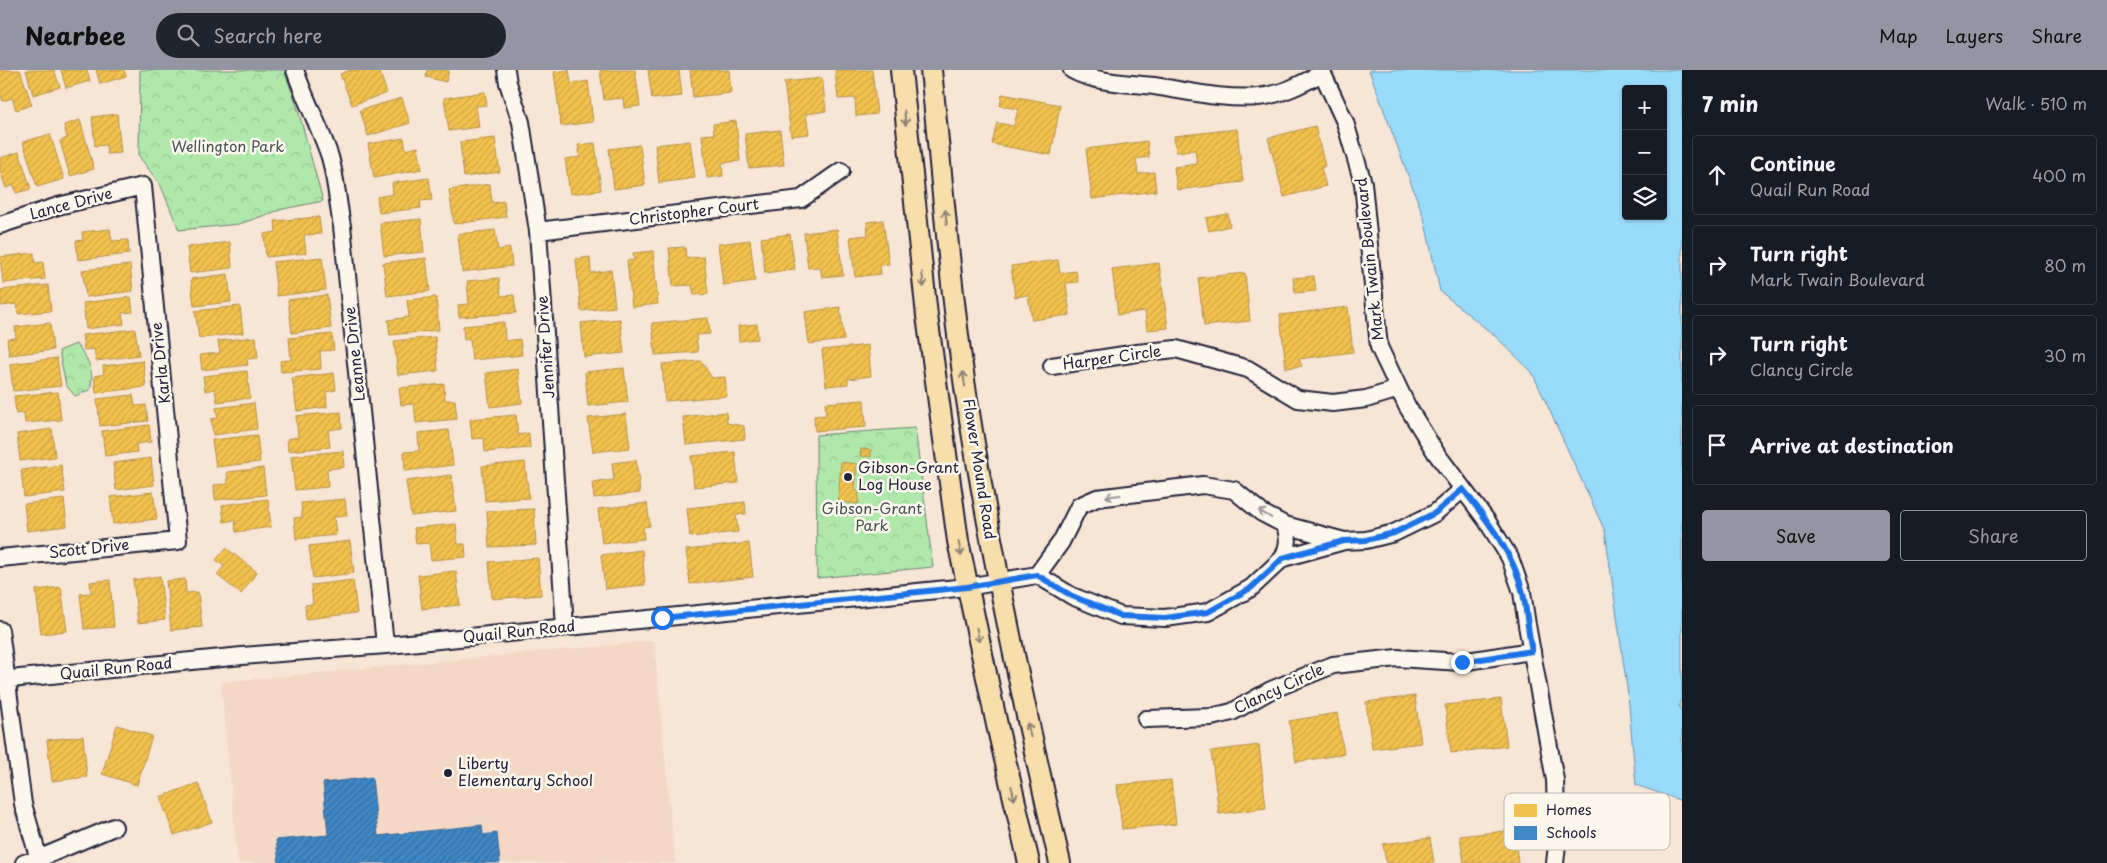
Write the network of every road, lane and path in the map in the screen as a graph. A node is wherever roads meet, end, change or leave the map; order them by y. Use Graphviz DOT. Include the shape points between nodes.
graph roads {
  1 [pos="295,70"];
  2 [pos="506,70"];
  3 [pos="900,70"];
  4 [pos="931,70"];
  5 [pos="1072,70"];
  6 [pos="1321,72"];
  7 [pos="841,171"];
  8 [pos="143,186"];
  9 [pos="0,224"];
  10 [pos="538,231"];
  11 [pos="1052,366"];
  12 [pos="1399,389"];
  13 [pos="1463,489"];
  14 [pos="1285,525"];
  15 [pos="178,540"];
  16 [pos="1344,541"];
  17 [pos="0,558"];
  18 [pos="1283,558"];
  19 [pos="1037,575"];
  20 [pos="998,582"];
  21 [pos="967,587"];
  22 [pos="565,627"];
  23 [pos="0,630"];
  24 [pos="385,645"];
  25 [pos="1532,651"];
  26 [pos="3,680"];
  27 [pos="1146,719"];
  28 [pos="1555,793"];
  29 [pos="114,827"];
  30 [pos="1556,850"];
  31 [pos="34,862"];
  32 [pos="1029,863"];
  33 [pos="1060,863"];
  34 [pos="1555,863"];
  1 -- 24 [label="street, Leanne Drive" via="330,159 342,226"];
  2 -- 10 [label="street, Jennifer Drive" via="521,122"];
  3 -- 21 [label="main road, Flower Mound Road, one-way" via="928,326"];
  20 -- 4 [label="main road, Flower Mound Road, one-way" via="958,334"];
  5 -- 6 [label="street" via="1103,79 1231,97 1259,97 1287,90"];
  6 -- 12 [label="street, Mark Twain Boulevard" via="1345,122 1363,183 1379,346"];
  7 -- 10 [label="street, Christopher Court" via="801,199"];
  8 -- 9 [label="street, Lance Drive" via="58,206"];
  8 -- 15 [label="street, Karla Drive"];
  10 -- 22 [label="street, Jennifer Drive"];
  11 -- 12 [label="street, Harper Circle" via="1176,349 1248,369 1298,399 1333,403 1366,400"];
  12 -- 13 [label="street, Mark Twain Boulevard" via="1436,453"];
  13 -- 16 [label="street" via="1435,513 1394,533"];
  13 -- 25 [label="street, Mark Twain Boulevard" via="1510,558 1522,592"];
  14 -- 16 [label="street"];
  14 -- 18 [label="street" via="1289,538"];
  14 -- 19 [label="street, one-way" via="1262,513 1234,490 1203,485 1097,498 1079,506 1061,542"];
  15 -- 17 [label="street, Scott Drive"];
  16 -- 18 [label="street"];
  18 -- 19 [label="street" via="1251,588 1208,612 1165,618 1121,616 1072,596"];
  19 -- 20 [label="street, Quail Run Road"];
  20 -- 21 [label="street, Quail Run Road"];
  33 -- 20 [label="main road, Flower Mound Road, one-way"];
  21 -- 22 [label="street, Quail Run Road"];
  21 -- 32 [label="main road, Flower Mound Road, one-way"];
  22 -- 24 [label="street, Quail Run Road"];
  23 -- 26 [label="street"];
  24 -- 26 [label="street, Quail Run Road"];
  25 -- 27 [label="street, Clancy Circle" via="1462,662 1397,658 1333,665 1271,690 1232,712 1211,717"];
  25 -- 28 [label="street, Mark Twain Boulevard"];
  26 -- 31 [label="street"];
  29 -- 31 [label="street"];
  30 -- 34 [label="street, Mark Twain Boulevard"];
}
